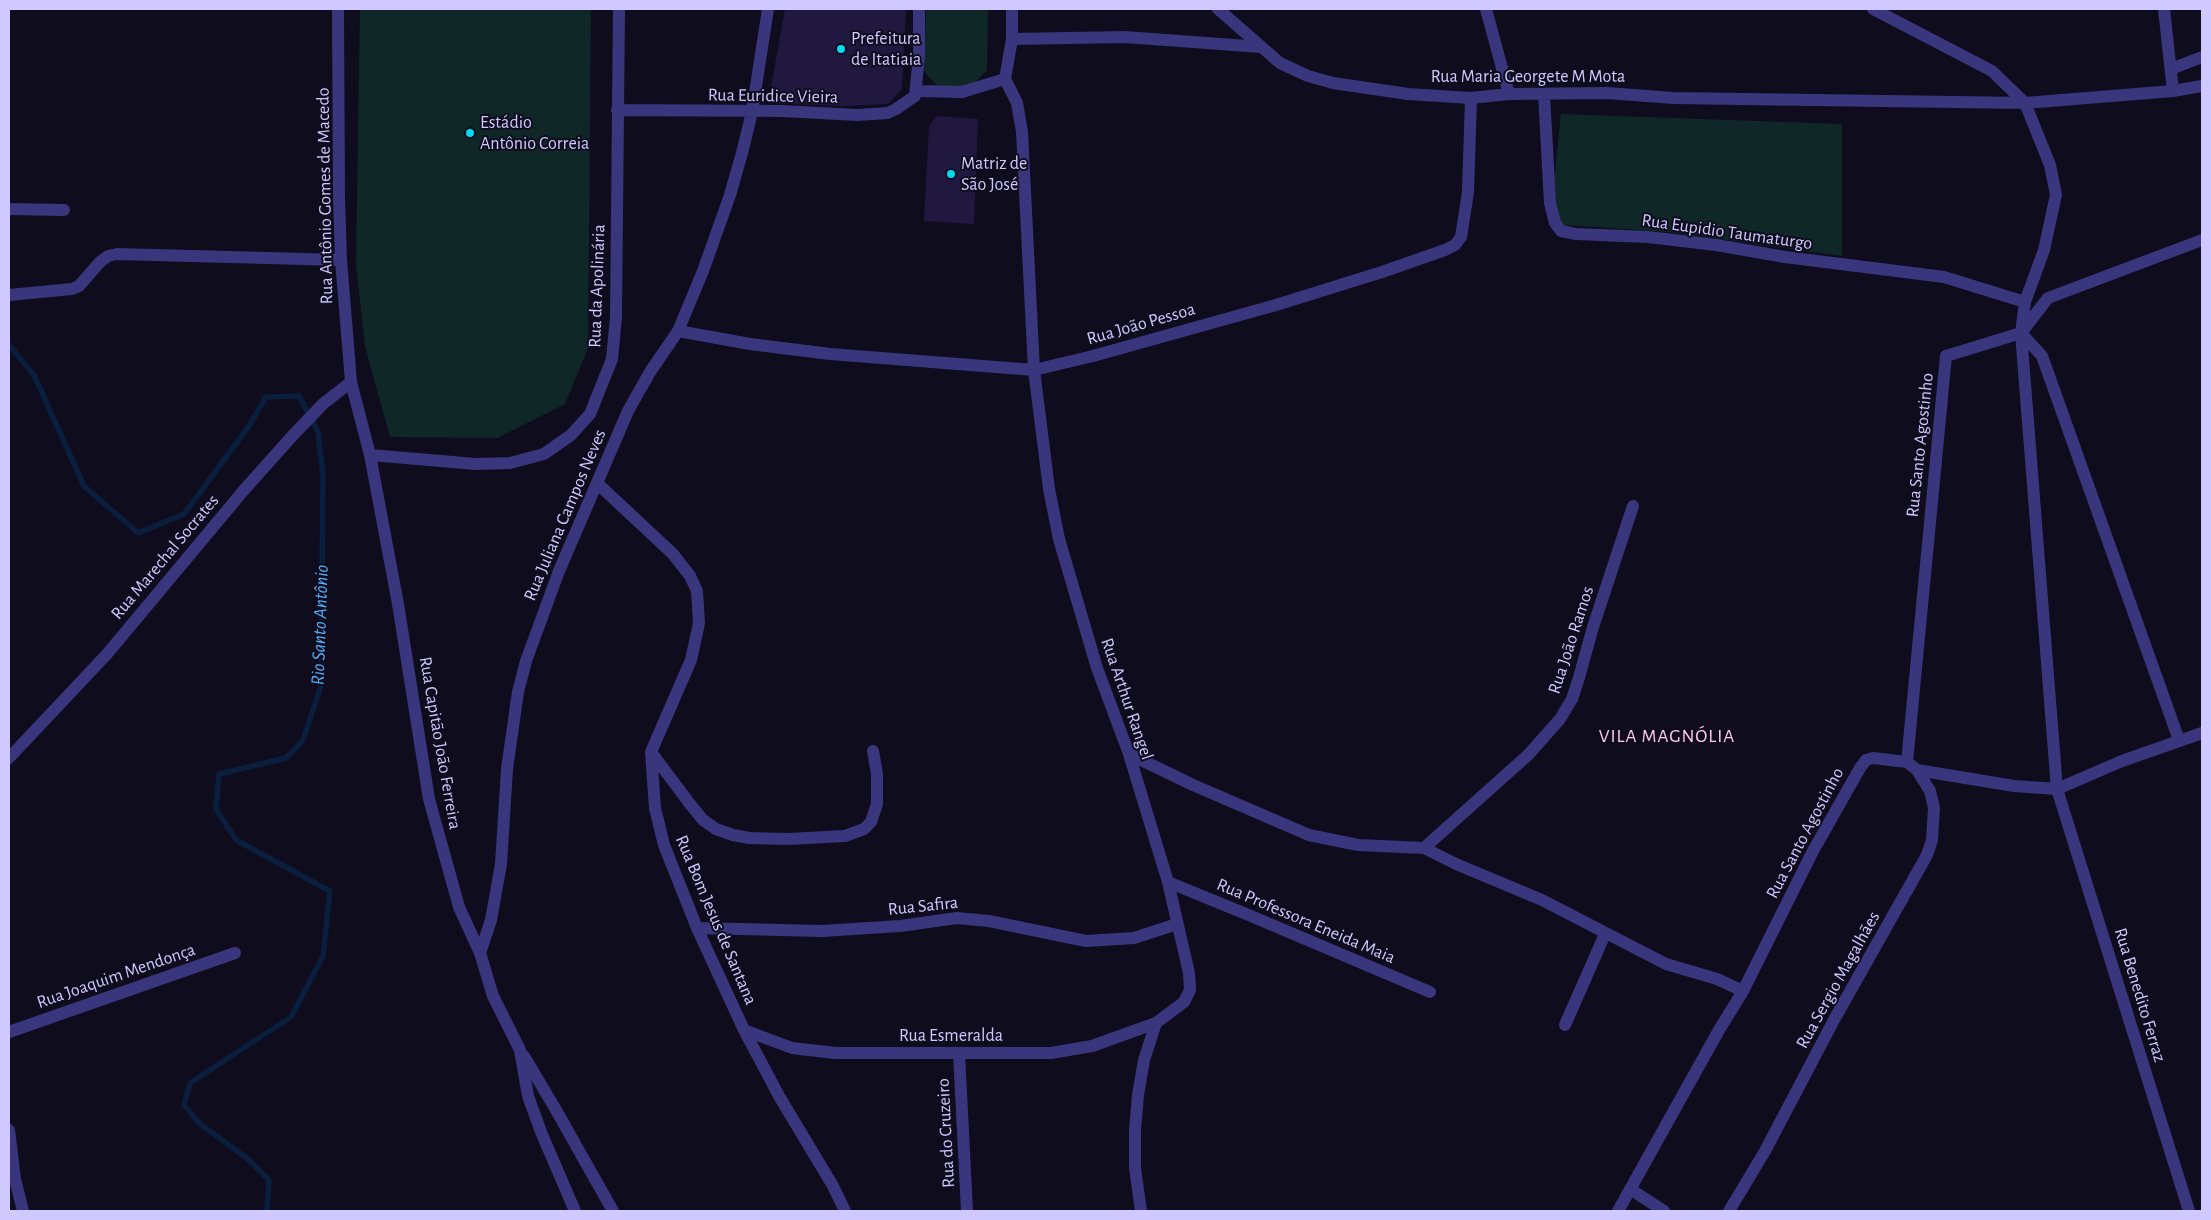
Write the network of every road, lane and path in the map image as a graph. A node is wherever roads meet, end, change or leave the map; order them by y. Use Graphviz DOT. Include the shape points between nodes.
graph roads {
  1 [pos="338,9"];
  2 [pos="619,9"];
  3 [pos="768,9"];
  4 [pos="919,9"];
  5 [pos="1012,9"];
  6 [pos="1218,9"];
  7 [pos="1486,9"];
  8 [pos="1873,9"];
  9 [pos="2164,9"];
  10 [pos="1012,38"];
  11 [pos="1261,47"];
  12 [pos="2202,57"];
  13 [pos="2170,69"];
  14 [pos="1005,79"];
  15 [pos="2202,86"];
  16 [pos="916,89"];
  17 [pos="2173,91"];
  18 [pos="1509,94"];
  19 [pos="1544,94"];
  20 [pos="1471,98"];
  21 [pos="2025,103"];
  22 [pos="617,110"];
  23 [pos="752,112"];
  24 [pos="9,209"];
  25 [pos="64,210"];
  26 [pos="2202,240"];
  27 [pos="341,260"];
  28 [pos="9,295"];
  29 [pos="2025,302"];
  30 [pos="678,331"];
  31 [pos="2021,333"];
  32 [pos="1034,370"];
  33 [pos="351,382"];
  34 [pos="370,455"];
  35 [pos="598,484"];
  36 [pos="1633,506"];
  37 [pos="2202,733"];
  38 [pos="2178,740"];
  39 [pos="874,751"];
  40 [pos="651,752"];
  41 [pos="1129,754"];
  42 [pos="9,758"];
  43 [pos="1912,766"];
  44 [pos="2057,788"];
  45 [pos="1424,848"];
  46 [pos="1168,882"];
  47 [pos="1177,924"];
  48 [pos="697,928"];
  49 [pos="1605,934"];
  50 [pos="235,953"];
  51 [pos="480,953"];
  52 [pos="1743,991"];
  53 [pos="1430,992"];
  54 [pos="1156,1023"];
  55 [pos="1565,1025"];
  56 [pos="744,1030"];
  57 [pos="9,1032"];
  58 [pos="520,1050"];
  59 [pos="959,1053"];
  60 [pos="9,1130"];
  61 [pos="1630,1189"];
  62 [pos="22,1211"];
  63 [pos="575,1211"];
  64 [pos="613,1211"];
  65 [pos="845,1211"];
  66 [pos="967,1211"];
  67 [pos="1141,1211"];
  68 [pos="1618,1211"];
  69 [pos="1664,1211"];
  70 [pos="1730,1211"];
  71 [pos="2189,1211"];
  1 -- 27 [label="street, Rua Antônio Gomes de Macedo"];
  2 -- 22 [label="street, Rua da Apolinária"];
  3 -- 23 [label="street, Rua Juliana Campos Neves"];
  4 -- 16 [label="street"];
  5 -- 10 [label="street"];
  6 -- 11 [label="street, Rua Maria Georgete M Mota"];
  7 -- 18 [label="street"];
  8 -- 21 [label="street" via="1992,71"];
  9 -- 13 [label="street"];
  10 -- 11 [label="street" via="1125,37"];
  10 -- 14 [label="street"];
  11 -- 20 [label="street, Rua Maria Georgete M Mota" via="1280,62 1308,76 1333,83 1408,94"];
  12 -- 13 [label="street"];
  13 -- 17 [label="street"];
  14 -- 16 [label="street" via="962,92 921,92"];
  14 -- 32 [label="street, Rua Arthur Rangel" via="1017,103 1022,132"];
  15 -- 17 [label="street, Rua Maria Georgete M Mota"];
  16 -- 23 [label="street, Rua Euridice Vieira" via="915,96 896,110 876,115"];
  17 -- 21 [label="street, Rua Maria Georgete M Mota"];
  18 -- 19 [label="street, Rua Maria Georgete M Mota"];
  18 -- 20 [label="street, Rua Maria Georgete M Mota"];
  19 -- 21 [label="street, Rua Maria Georgete M Mota"];
  19 -- 29 [label="street, Rua Eupidio Taumaturgo" via="1550,203 1555,223 1561,231 1716,245 1944,277"];
  20 -- 32 [label="street, Rua João Pessoa" via="1468,192 1461,237 1455,245 1276,305"];
  21 -- 29 [label="street" via="2050,165 2056,196 2044,250"];
  22 -- 23 [label="street, Rua Euridice Vieira"];
  22 -- 34 [label="street, Rua da Apolinária" via="616,317 612,359 590,414 571,435 544,454 510,463 458,463"];
  23 -- 30 [label="street, Rua Juliana Campos Neves" via="730,195"];
  24 -- 25 [label="street"];
  26 -- 31 [label="street" via="2048,298"];
  27 -- 28 [label="street" via="117,254 108,256 79,286 72,289"];
  27 -- 33 [label="street, Rua Antônio Gomes de Macedo"];
  29 -- 31 [label="street"];
  30 -- 32 [label="street, Rua João Pessoa" via="830,354"];
  30 -- 35 [label="street, Rua Juliana Campos Neves" via="628,411"];
  31 -- 38 [label="street" via="2042,356"];
  31 -- 43 [label="street, Rua Santo Agostinho" via="1946,356"];
  31 -- 44 [label="street, Rua Benedito Ferraz"];
  32 -- 41 [label="street, Rua Arthur Rangel" via="1049,489 1059,539 1097,668"];
  33 -- 34 [label="street, Rua Capitão João Ferreira"];
  33 -- 42 [label="street, Rua Marechal Socrates" via="294,434 107,654"];
  34 -- 51 [label="street, Rua Capitão João Ferreira" via="398,604 428,799 459,907"];
  35 -- 40 [label="street, Rua Bom Jesus de Santana" via="673,554 697,591 699,623 691,660"];
  35 -- 51 [label="street, Rua Juliana Campos Neves" via="559,571 518,692 508,760 500,864 491,920"];
  36 -- 45 [label="street, Rua João Ramos" via="1572,700 1528,755"];
  37 -- 38 [label="street"];
  38 -- 44 [label="street"];
  39 -- 40 [label="street" via="877,804 871,822 864,829 845,836 788,840 749,838 716,829 703,820"];
  40 -- 48 [label="street, Rua Bom Jesus de Santana" via="655,808 664,845"];
  41 -- 45 [label="street" via="1309,835 1358,845"];
  41 -- 46 [label="street, Rua Arthur Rangel"];
  43 -- 44 [label="street" via="2014,786"];
  43 -- 52 [label="street, Rua Santo Agostinho" via="1873,758 1866,760 1813,851"];
  43 -- 70 [label="street, Rua Sergio Magalhães" via="1930,791 1934,808 1932,840 1927,855"];
  44 -- 71 [label="street, Rua Benedito Ferraz"];
  45 -- 49 [label="street" via="1542,900"];
  46 -- 47 [label="street, Rua Arthur Rangel"];
  46 -- 53 [label="street, Rua Professora Eneida Maia"];
  47 -- 48 [label="street, Rua Safira" via="1134,938 1086,941 989,921 957,918 900,926 822,930"];
  47 -- 54 [label="street, Rua Arthur Rangel" via="1190,990 1184,1002"];
  48 -- 56 [label="street, Rua Bom Jesus de Santana"];
  49 -- 52 [label="street" via="1666,964 1717,979"];
  49 -- 55 [label="street"];
  50 -- 57 [label="street, Rua Joaquim Mendonça"];
  51 -- 58 [label="street, Rua Capitão João Ferreira" via="494,996"];
  52 -- 61 [label="street, Rua Santo Agostinho"];
  54 -- 59 [label="street, Rua Esmeralda" via="1092,1046 1051,1053"];
  54 -- 67 [label="street" via="1144,1060 1135,1130"];
  56 -- 59 [label="street, Rua Esmeralda" via="792,1048 835,1054"];
  56 -- 65 [label="street, Rua Bom Jesus de Santana"];
  58 -- 63 [label="street, Rua Capitão João Ferreira" via="532,1105"];
  58 -- 64 [label="street"];
  59 -- 66 [label="street, Rua do Cruzeiro"];
  60 -- 62 [label="street"];
  61 -- 68 [label="street, Rua Santo Agostinho"];
  61 -- 69 [label="street"];
}
